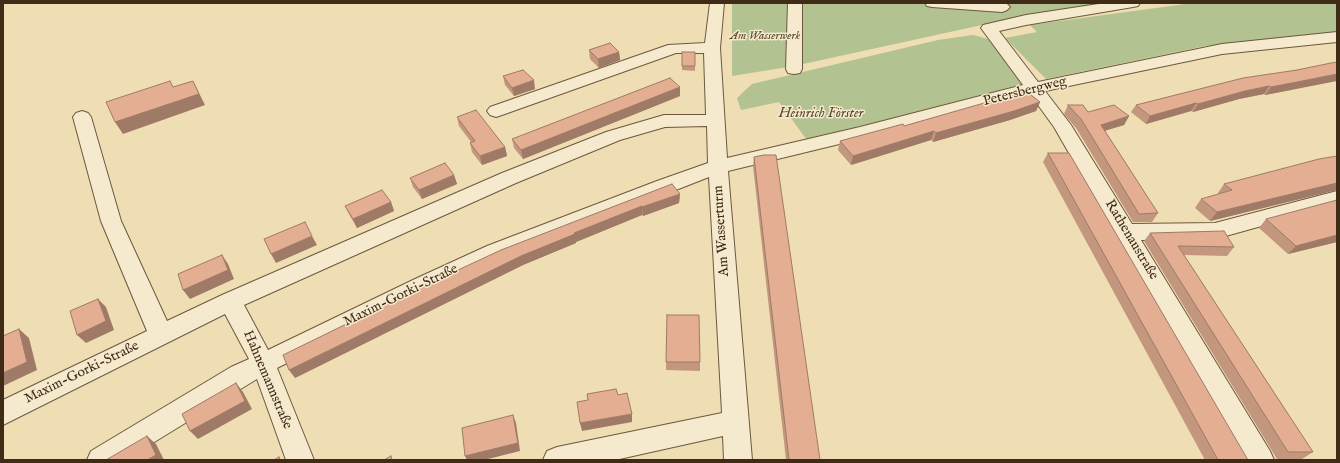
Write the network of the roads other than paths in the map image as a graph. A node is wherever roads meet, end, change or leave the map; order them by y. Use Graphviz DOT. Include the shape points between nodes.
graph roads {
  1 [pos="717,3"];
  2 [pos="795,3"];
  3 [pos="932,3"];
  4 [pos="1125,3"];
  5 [pos="1001,5"];
  6 [pos="1010,23"];
  7 [pos="1337,37"];
  8 [pos="712,48"];
  9 [pos="794,69"];
  10 [pos="1034,88"];
  11 [pos="496,110"];
  12 [pos="82,117"];
  13 [pos="716,120"];
  14 [pos="718,167"];
  15 [pos="1337,198"];
  16 [pos="1126,232"];
  17 [pos="230,301"];
  18 [pos="161,335"];
  19 [pos="263,363"];
  20 [pos="3,413"];
  21 [pos="735,422"];
  22 [pos="101,460"];
  23 [pos="300,460"];
  24 [pos="557,460"];
  25 [pos="738,460"];
  26 [pos="1260,460"];
  1 -- 8 [label="street, Am Wasserturm"];
  2 -- 9 [label="street"];
  3 -- 5 [label="street"];
  4 -- 6 [label="street"];
  5 -- 6 [label="street"];
  6 -- 10 [label="street, Rathenaustraße" via="989,28"];
  7 -- 10 [label="street, Petersbergweg" via="1222,49"];
  8 -- 11 [label="street" via="674,48"];
  8 -- 13 [label="street, Am Wasserturm"];
  10 -- 14 [label="street, Petersbergweg"];
  10 -- 16 [label="street, Rathenaustraße" via="1062,125"];
  12 -- 18 [label="street" via="112,221"];
  13 -- 14 [label="street, Am Wasserturm"];
  13 -- 17 [label="street, Maxim-Gorki-Straße" via="664,120 613,136 509,178"];
  14 -- 19 [label="street, Maxim-Gorki-Straße" via="494,252"];
  14 -- 21 [label="street, Am Wasserturm"];
  15 -- 16 [label="street" via="1215,231"];
  16 -- 26 [label="street, Rathenaustraße"];
  17 -- 18 [label="street, Maxim-Gorki-Straße"];
  17 -- 19 [label="street, Hahnemannstraße"];
  18 -- 20 [label="street, Maxim-Gorki-Straße"];
  19 -- 22 [label="street, Maxim-Gorki-Straße" via="240,374"];
  19 -- 23 [label="street, Hahnemannstraße"];
  21 -- 24 [label="street"];
  21 -- 25 [label="street, Am Wasserturm"];
}
